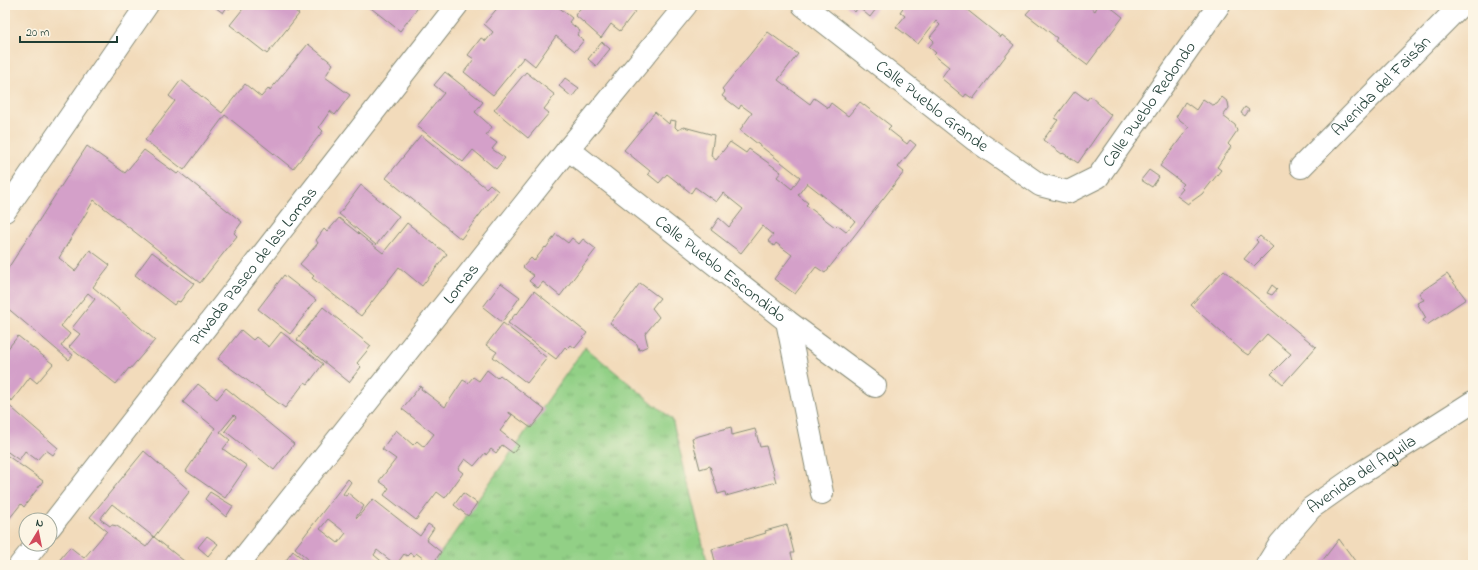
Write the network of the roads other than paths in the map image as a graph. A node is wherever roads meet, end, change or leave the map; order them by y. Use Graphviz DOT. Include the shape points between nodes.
graph roads {
  1 [pos="147,5"];
  2 [pos="457,5"];
  3 [pos="686,5"];
  4 [pos="803,5"];
  5 [pos="1219,5"];
  6 [pos="1461,5"];
  7 [pos="568,148"];
  8 [pos="1302,167"];
  9 [pos="1068,192"];
  10 [pos="5,211"];
  11 [pos="787,321"];
  12 [pos="875,386"];
  13 [pos="1473,402"];
  14 [pos="822,492"];
  15 [pos="58,517"];
  16 [pos="31,552"];
  17 [pos="20,565"];
  18 [pos="238,565"];
  19 [pos="1267,565"];
  1 -- 10 [label="street"];
  2 -- 15 [label="street, Privada Paseo de las Lomas"];
  3 -- 7 [label="street, Lomas"];
  4 -- 9 [label="street, Calle Pueblo Grande" via="975,140 1040,185"];
  5 -- 9 [label="street, Calle Pueblo Redondo" via="1098,177"];
  6 -- 8 [label="street, Avenida del Faisán"];
  7 -- 11 [label="street, Calle Pueblo Escondido"];
  7 -- 18 [label="street, Lomas"];
  11 -- 12 [label="street, Calle Pueblo Escondido"];
  11 -- 14 [label="street"];
  13 -- 19 [label="street, Avenida del Aguila" via="1358,475 1312,508 1280,544"];
  16 -- 17 [label="street"];
}
